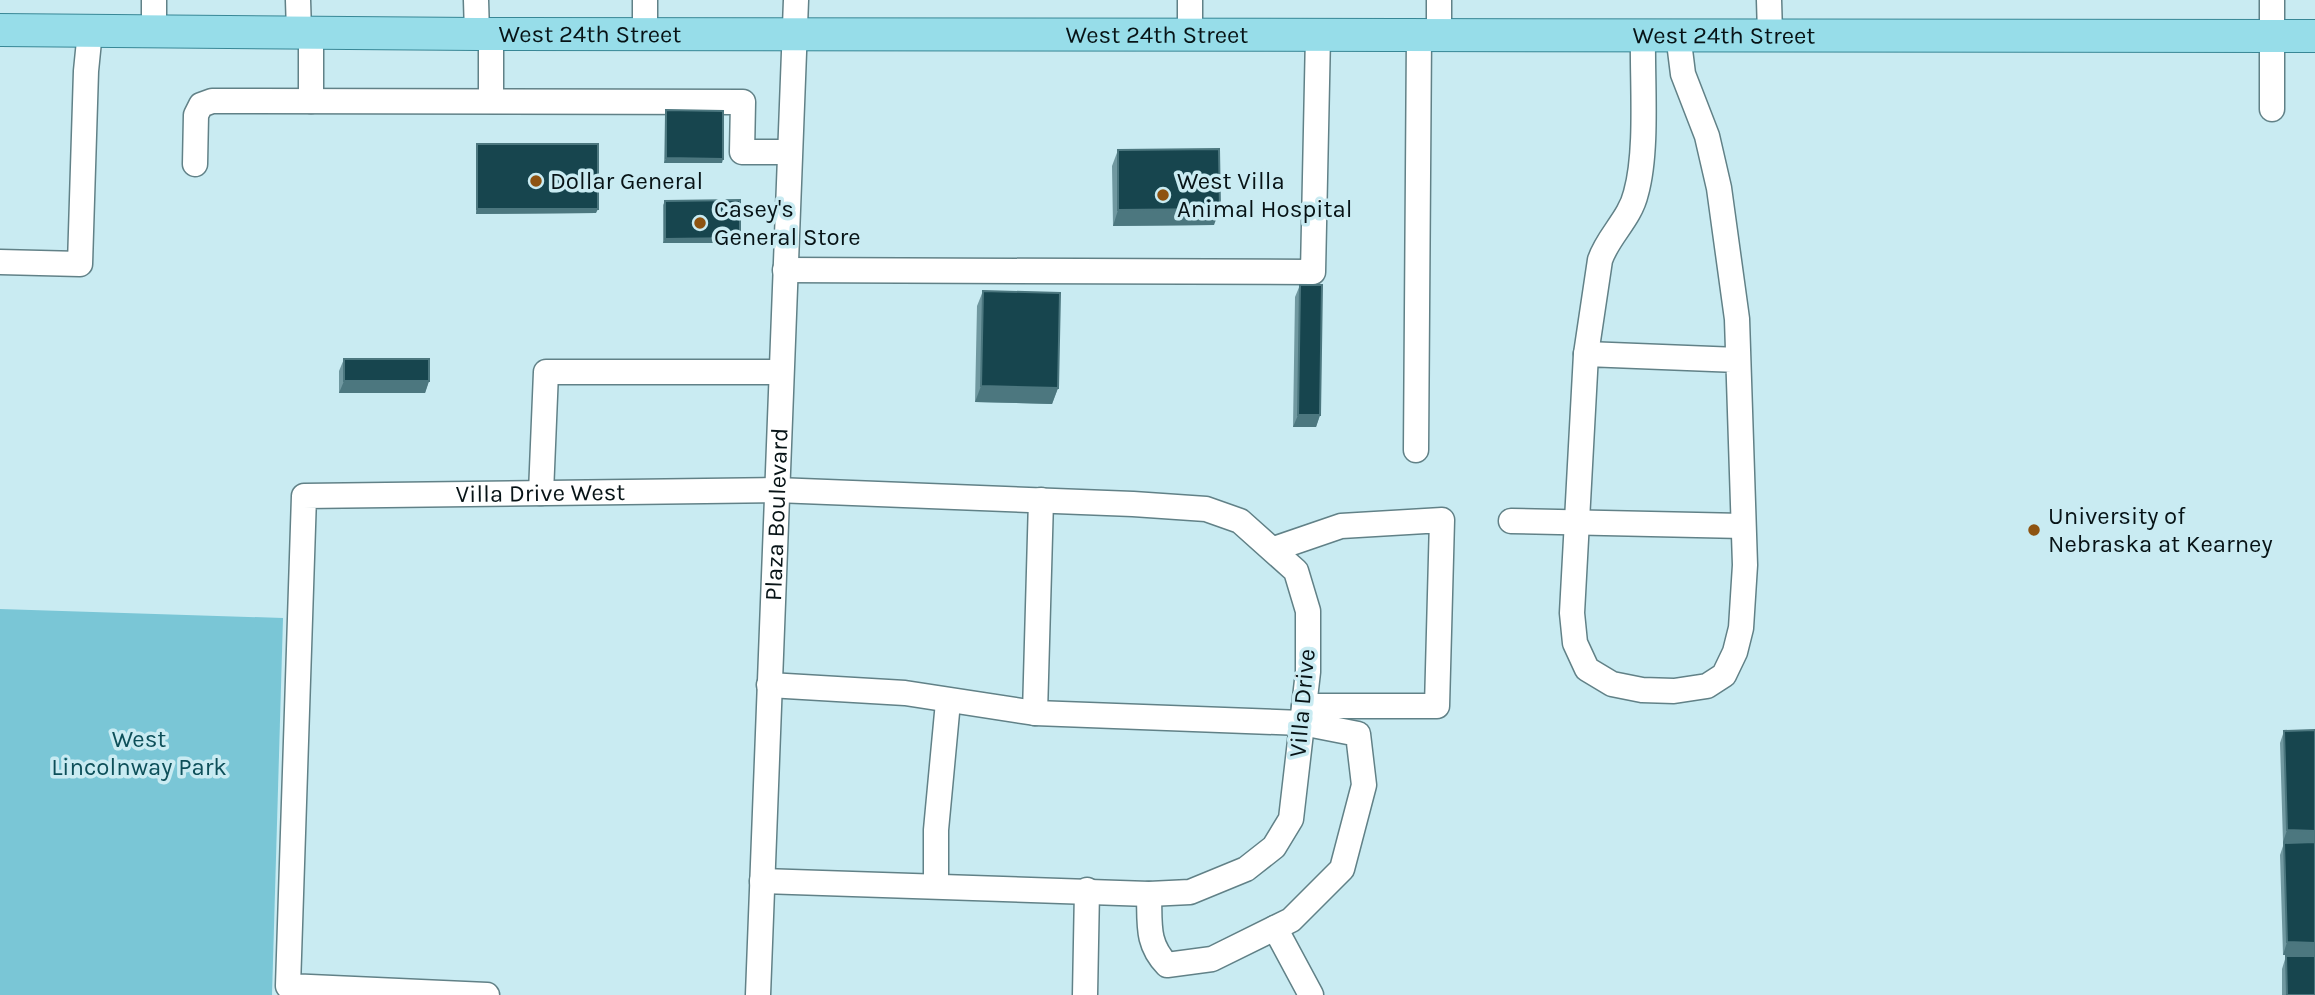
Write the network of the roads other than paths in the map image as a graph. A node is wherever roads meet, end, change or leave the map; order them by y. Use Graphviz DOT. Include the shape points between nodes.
graph roads {
  1 [pos="154,0"];
  2 [pos="299,0"];
  3 [pos="476,0"];
  4 [pos="645,0"];
  5 [pos="796,0"];
  6 [pos="1189,0"];
  7 [pos="1439,0"];
  8 [pos="1769,0"];
  9 [pos="2272,0"];
  10 [pos="0,30"];
  11 [pos="90,31"];
  12 [pos="154,31"];
  13 [pos="305,32"];
  14 [pos="484,34"];
  15 [pos="645,34"];
  16 [pos="794,34"];
  17 [pos="1190,34"];
  18 [pos="1643,34"];
  19 [pos="1678,34"];
  20 [pos="1770,34"];
  21 [pos="1318,35"];
  22 [pos="1429,35"];
  23 [pos="2272,36"];
  24 [pos="2315,36"];
  25 [pos="311,101"];
  26 [pos="491,101"];
  27 [pos="2272,108"];
  28 [pos="789,152"];
  29 [pos="195,164"];
  30 [pos="0,262"];
  31 [pos="785,270"];
  32 [pos="1586,354"];
  33 [pos="1738,360"];
  34 [pos="781,372"];
  35 [pos="1416,450"];
  36 [pos="776,490"];
  37 [pos="541,493"];
  38 [pos="1041,500"];
  39 [pos="1511,521"];
  40 [pos="1577,523"];
  41 [pos="1744,527"];
  42 [pos="1273,549"];
  43 [pos="769,685"];
  44 [pos="948,702"];
  45 [pos="1035,713"];
  46 [pos="1303,715"];
  47 [pos="762,881"];
  48 [pos="936,886"];
  49 [pos="1087,890"];
  50 [pos="1149,894"];
  51 [pos="1275,928"];
  52 [pos="487,995"];
  53 [pos="758,995"];
  54 [pos="1085,995"];
  55 [pos="1311,995"];
  1 -- 12 [label="street"];
  2 -- 13 [label="street"];
  3 -- 14 [label="street"];
  4 -- 15 [label="street"];
  5 -- 16 [label="street, Plaza Boulevard"];
  6 -- 17 [label="street"];
  7 -- 22 [label="street"];
  8 -- 20 [label="street"];
  9 -- 23 [label="street"];
  10 -- 11 [label="main road, West 24th Street"];
  11 -- 12 [label="main road, West 24th Street"];
  11 -- 30 [label="street" via="80,264"];
  12 -- 13 [label="main road, West 24th Street"];
  13 -- 14 [label="main road, West 24th Street"];
  13 -- 25 [label="street"];
  14 -- 15 [label="main road, West 24th Street"];
  14 -- 26 [label="street"];
  15 -- 16 [label="main road, West 24th Street"];
  16 -- 17 [label="main road, West 24th Street"];
  16 -- 28 [label="street, Plaza Boulevard"];
  17 -- 21 [label="main road, West 24th Street"];
  18 -- 19 [label="main road, West 24th Street"];
  18 -- 22 [label="main road, West 24th Street"];
  18 -- 32 [label="street" via="1638,183 1628,214 1600,260"];
  19 -- 20 [label="main road, West 24th Street"];
  19 -- 33 [label="street" via="1683,74 1707,136 1719,188"];
  20 -- 23 [label="main road, West 24th Street"];
  21 -- 22 [label="main road, West 24th Street"];
  21 -- 31 [label="street" via="1313,272"];
  22 -- 35 [label="street"];
  23 -- 24 [label="main road, West 24th Street"];
  23 -- 27 [label="street"];
  25 -- 26 [label="street"];
  25 -- 29 [label="street" via="205,102 196,115"];
  26 -- 28 [label="street" via="743,102 743,152"];
  28 -- 31 [label="street, Plaza Boulevard"];
  31 -- 34 [label="street, Plaza Boulevard"];
  32 -- 33 [label="street"];
  32 -- 40 [label="street"];
  33 -- 41 [label="street"];
  34 -- 36 [label="street, Plaza Boulevard"];
  34 -- 37 [label="street" via="546,372"];
  36 -- 37 [label="street, Villa Drive West"];
  36 -- 38 [label="street, Villa Drive"];
  36 -- 43 [label="street, Plaza Boulevard"];
  37 -- 52 [label="street, Villa Drive West" via="304,496 288,986"];
  38 -- 42 [label="street, Villa Drive" via="1206,509 1240,521"];
  38 -- 45 [label="street"];
  39 -- 40 [label="street"];
  40 -- 41 [label="street"];
  40 -- 41 [label="street" via="1572,612 1575,643 1587,669 1612,684 1643,691 1707,686 1724,674 1735,652 1744,600"];
  42 -- 46 [label="street, Villa Drive" via="1296,571 1307,611"];
  42 -- 46 [label="street" via="1341,526 1442,520 1437,706"];
  43 -- 44 [label="street" via="905,693"];
  43 -- 47 [label="street, Plaza Boulevard"];
  44 -- 45 [label="street"];
  44 -- 48 [label="street" via="936,830"];
  45 -- 46 [label="street"];
  46 -- 50 [label="street, Villa Drive" via="1291,819 1274,847 1246,869 1190,892"];
  46 -- 51 [label="street" via="1358,734 1364,785 1342,869 1291,920"];
  47 -- 48 [label="street, Villa Drive"];
  47 -- 53 [label="street, Plaza Boulevard"];
  48 -- 49 [label="street, Villa Drive"];
  49 -- 50 [label="street, Villa Drive"];
  49 -- 54 [label="street"];
  50 -- 51 [label="street" via="1150,937 1154,952 1167,965 1212,960"];
  51 -- 55 [label="street"];
}
